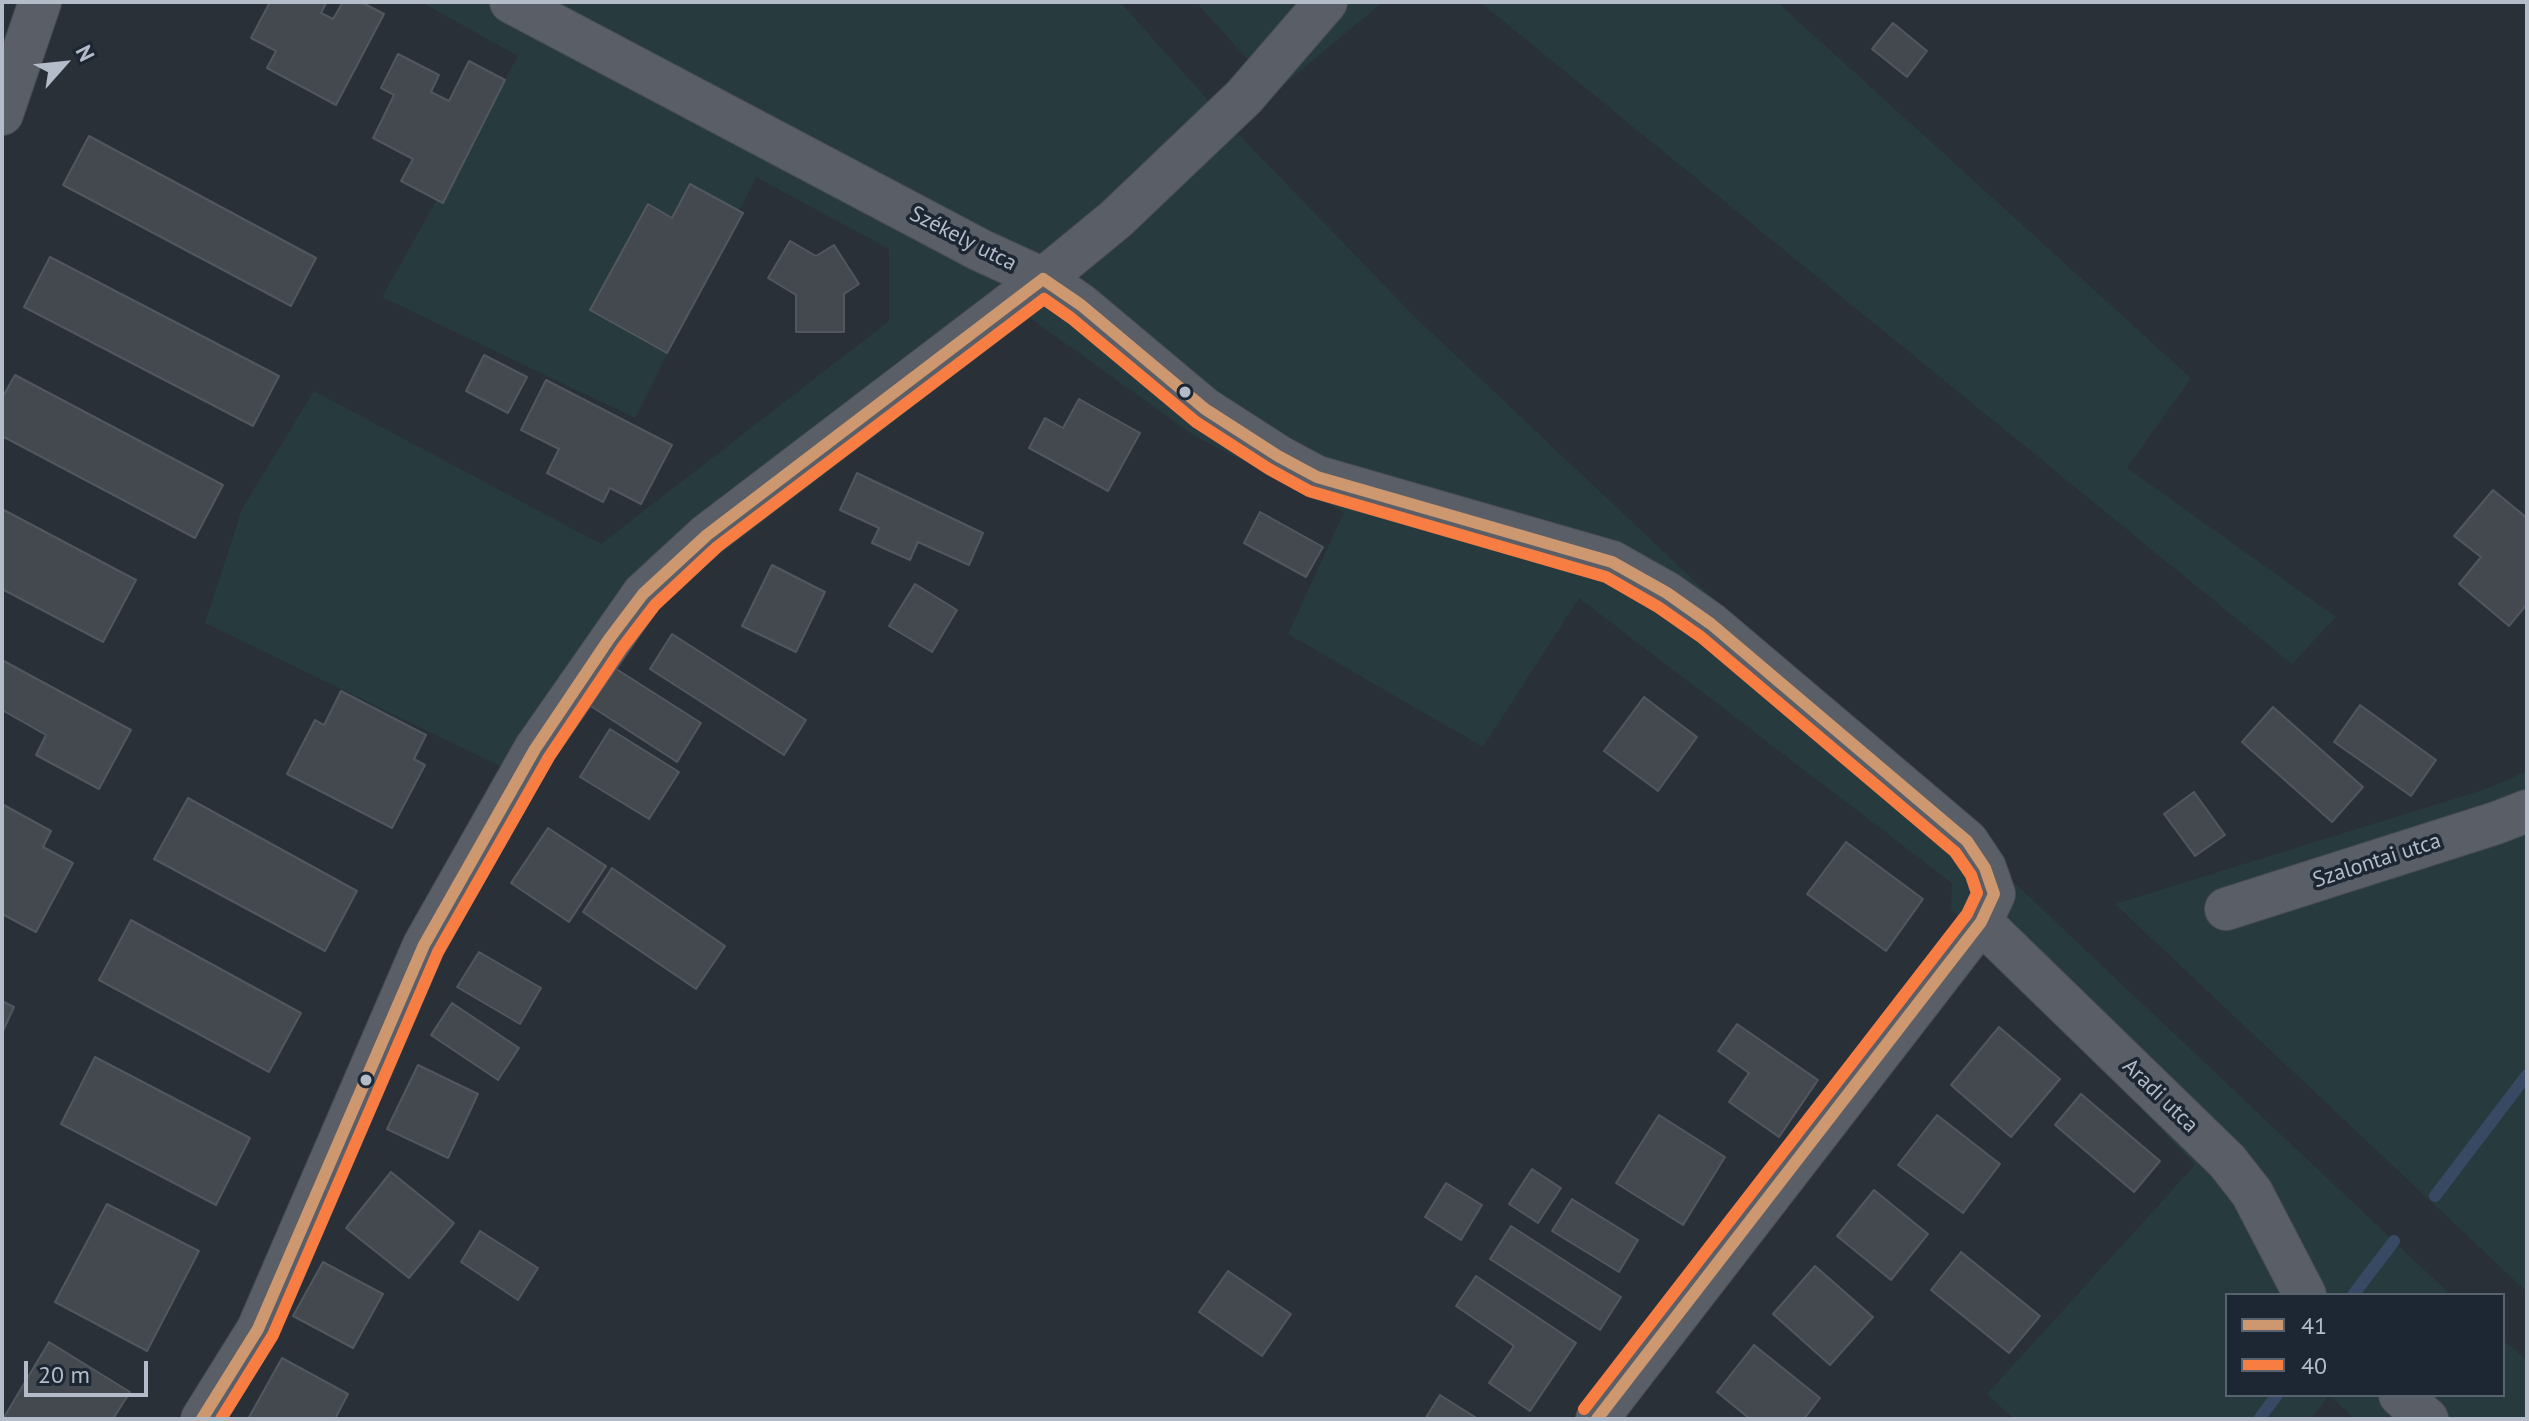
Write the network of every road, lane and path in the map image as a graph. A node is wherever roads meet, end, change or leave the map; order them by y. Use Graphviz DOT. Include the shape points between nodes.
graph roads {
  1 [pos="40,2"];
  2 [pos="511,2"];
  3 [pos="1326,2"];
  4 [pos="2,114"];
  5 [pos="1043,279"];
  6 [pos="2527,811"];
  7 [pos="2226,909"];
  8 [pos="1981,922"];
  9 [pos="2304,1293"];
  10 [pos="2402,1397"];
  11 [pos="202,1419"];
  12 [pos="1597,1419"];
  13 [pos="2427,1419"];
  1 -- 4 [label="street"];
  2 -- 5 [label="street, Székely utca"];
  3 -- 5 [label="street" via="1244,97 1116,219"];
  5 -- 8 [label="street, Székely utca" via="1205,409 1317,477 1612,562 1667,593 1711,624 1967,841 1994,894"];
  5 -- 11 [label="street" via="707,535 643,594 618,627 535,749 424,945 258,1329"];
  6 -- 7 [label="street, Szalontai utca"];
  8 -- 9 [label="street, Aradi utca" via="2227,1161 2252,1193"];
  8 -- 12 [label="street"];
  10 -- 13 [label="street"];
}
